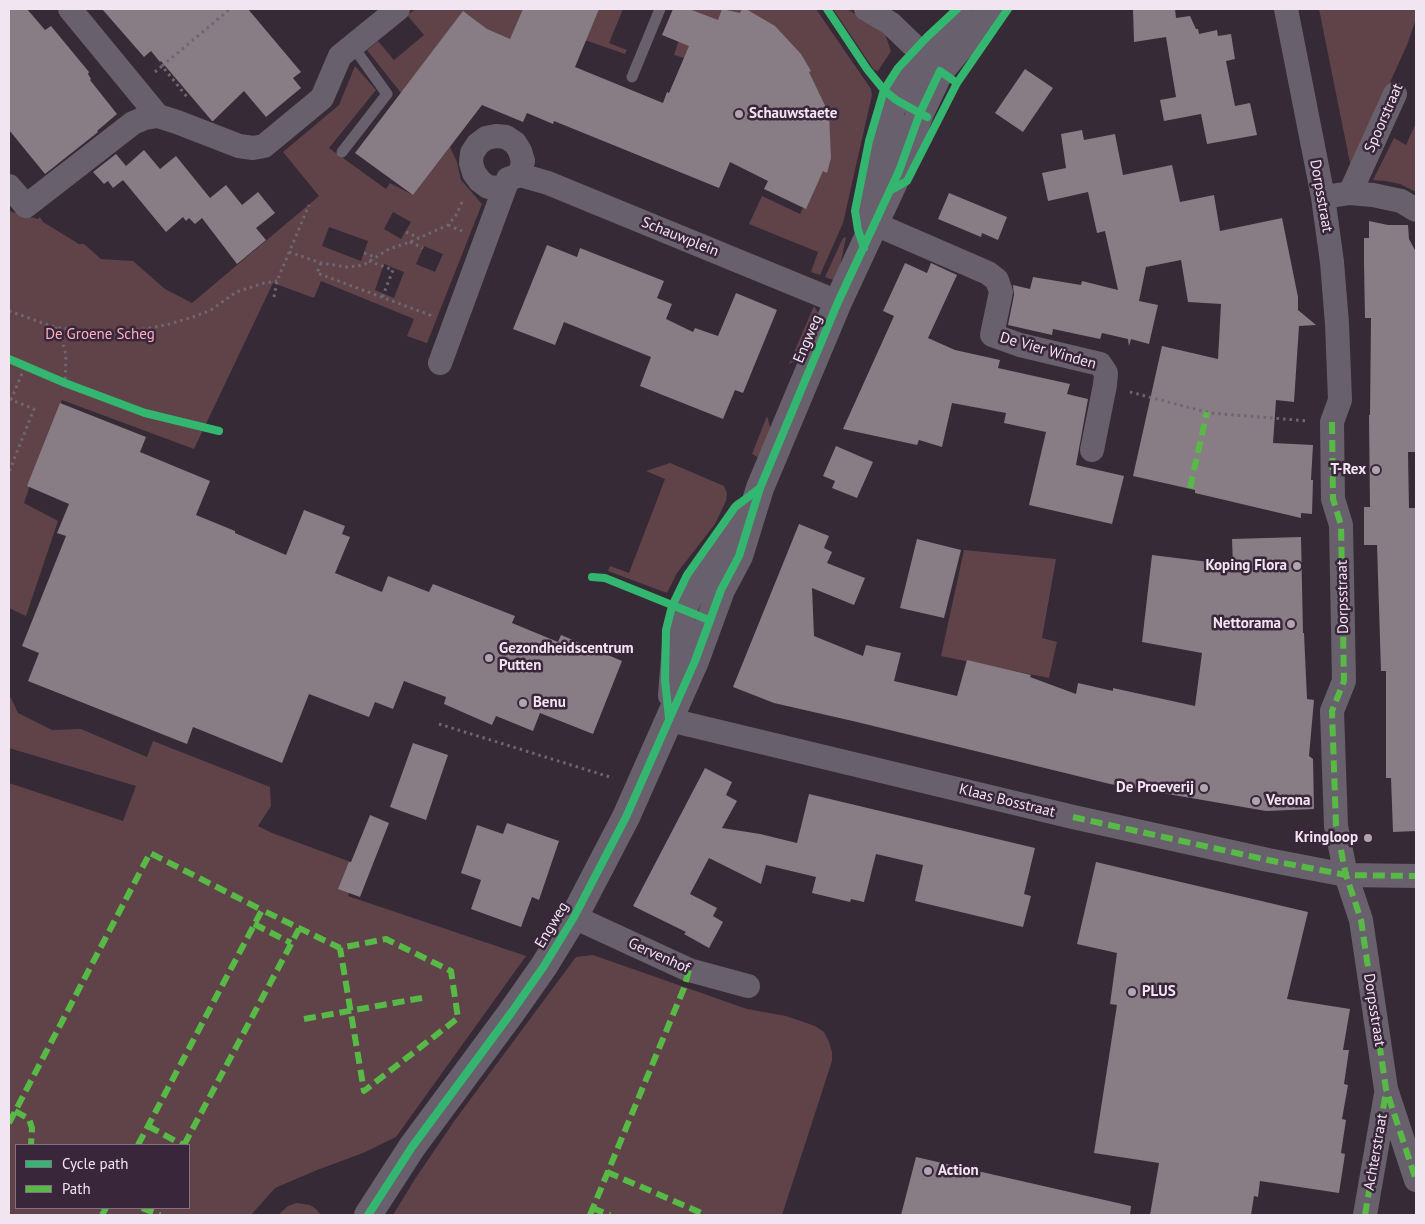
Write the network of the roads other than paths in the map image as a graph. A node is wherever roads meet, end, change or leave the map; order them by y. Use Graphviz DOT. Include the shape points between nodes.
graph roads {
  1 [pos="70,9"];
  2 [pos="398,9"];
  3 [pos="660,9"];
  4 [pos="866,9"];
  5 [pos="978,9"];
  6 [pos="992,9"];
  7 [pos="1286,9"];
  8 [pos="352,46"];
  9 [pos="933,64"];
  10 [pos="632,77"];
  11 [pos="1395,94"];
  12 [pos="158,116"];
  13 [pos="342,152"];
  14 [pos="512,181"];
  15 [pos="9,186"];
  16 [pos="1350,193"];
  17 [pos="1323,197"];
  18 [pos="1416,210"];
  19 [pos="869,231"];
  20 [pos="838,302"];
  21 [pos="440,362"];
  22 [pos="1092,450"];
  23 [pos="670,720"];
  24 [pos="1346,875"];
  25 [pos="1416,876"];
  26 [pos="574,916"];
  27 [pos="748,986"];
  28 [pos="1386,1090"];
  29 [pos="1416,1180"];
  30 [pos="368,1215"];
  31 [pos="1365,1215"];
  1 -- 12 [label="street"];
  2 -- 8 [label="street"];
  3 -- 10 [label="lane"];
  4 -- 9 [label="street" via="890,23"];
  5 -- 9 [label="street, Engweg" via="964,18"];
  6 -- 9 [label="street, Engweg"];
  7 -- 17 [label="street, Dorpsstraat"];
  8 -- 12 [label="street" via="340,56 322,98 264,146 239,146"];
  8 -- 13 [label="lane" via="387,94"];
  9 -- 19 [label="street, Engweg" via="899,171"];
  11 -- 16 [label="street, Spoorstraat"];
  12 -- 15 [label="street" via="134,123 26,206"];
  14 -- 14 [label="street, Schauwplein" via="523,161 520,151 506,138 486,138 472,153 474,173 488,187 498,188"];
  14 -- 20 [label="street, Schauwplein" via="548,183"];
  14 -- 21 [label="street"];
  16 -- 17 [label="street"];
  16 -- 18 [label="street" via="1401,201"];
  17 -- 24 [label="street, Dorpsstraat" via="1332,262 1340,400 1332,422 1333,499 1341,525 1344,681 1332,711 1336,826"];
  19 -- 20 [label="street, Engweg"];
  19 -- 22 [label="street, De Vier Winden" via="988,272 997,280 1001,292 992,335 1100,364 1106,374 1105,385"];
  20 -- 23 [label="street, Engweg" via="760,488 739,556 721,590"];
  23 -- 24 [label="street, Klaas Bosstraat" via="1073,817"];
  23 -- 26 [label="street, Engweg" via="626,817"];
  24 -- 25 [label="street, Klaas Bosstraat"];
  24 -- 28 [label="street, Dorpsstraat" via="1361,920"];
  26 -- 27 [label="street, Gervenhof" via="689,970"];
  26 -- 30 [label="street, Engweg" via="544,966 417,1141"];
  28 -- 29 [label="street, Dorpsstraat"];
  28 -- 31 [label="street, Achterstraat"];
}
